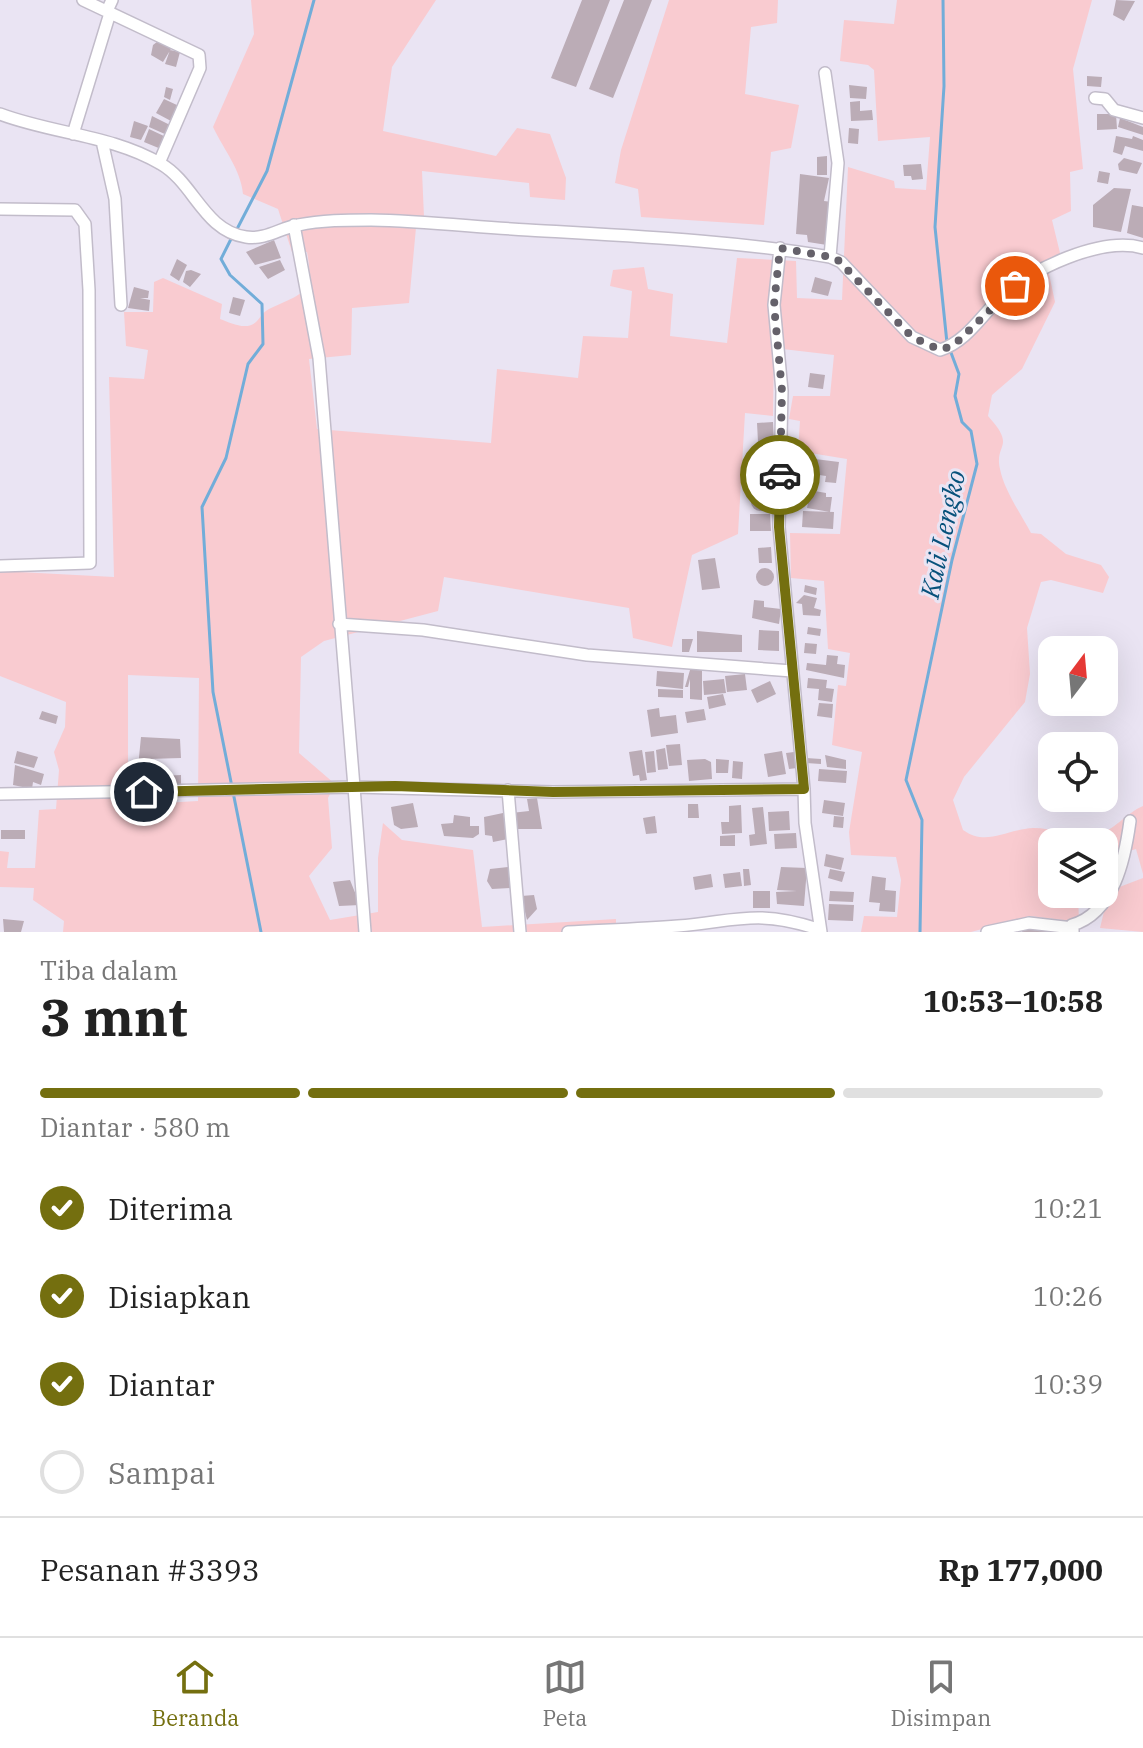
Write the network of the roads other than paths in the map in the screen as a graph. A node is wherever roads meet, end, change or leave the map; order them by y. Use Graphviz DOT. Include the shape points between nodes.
graph roads {
  1 [pos="83,0"];
  2 [pos="110,8"];
  3 [pos="825,73"];
  4 [pos="1095,98"];
  5 [pos="0,114"];
  6 [pos="1143,118"];
  7 [pos="73,134"];
  8 [pos="102,141"];
  9 [pos="159,163"];
  10 [pos="0,209"];
  11 [pos="294,225"];
  12 [pos="780,248"];
  13 [pos="1143,248"];
  14 [pos="830,257"];
  15 [pos="121,305"];
  16 [pos="0,566"];
  17 [pos="339,624"];
  18 [pos="792,671"];
  19 [pos="354,787"];
  20 [pos="804,789"];
  21 [pos="508,790"];
  22 [pos="0,794"];
  23 [pos="1130,821"];
  24 [pos="819,930"];
  25 [pos="1073,930"];
  26 [pos="365,932"];
  27 [pos="520,932"];
  28 [pos="568,932"];
  29 [pos="987,932"];
  1 -- 2 [label="street"];
  2 -- 7 [label="street"];
  2 -- 9 [label="street" via="199,55 200,68"];
  3 -- 14 [label="street" via="838,163"];
  4 -- 6 [label="street"];
  5 -- 7 [label="street"];
  7 -- 8 [label="street"];
  8 -- 9 [label="street"];
  8 -- 15 [label="street" via="115,199"];
  9 -- 11 [label="street" via="185,184 202,212 242,237 268,236"];
  10 -- 16 [label="street" via="75,210 85,224 90,563"];
  11 -- 12 [label="street" via="437,221"];
  11 -- 17 [label="street" via="319,358"];
  12 -- 14 [label="street"];
  12 -- 18 [label="street" via="774,305 782,391 779,527"];
  13 -- 14 [label="street" via="1117,245 1094,250 1028,276 954,345 940,350 912,337 841,262"];
  17 -- 18 [label="street" via="423,630 587,655"];
  17 -- 19 [label="street"];
  18 -- 20 [label="street"];
  19 -- 21 [label="street"];
  19 -- 22 [label="street"];
  19 -- 26 [label="street"];
  20 -- 21 [label="street"];
  20 -- 24 [label="street"];
  21 -- 27 [label="street"];
  23 -- 25 [label="street" via="1114,885 1088,918 1072,925"];
  24 -- 28 [label="street" via="783,919 742,916 682,926"];
  25 -- 29 [label="street" via="1029,923"];
}
